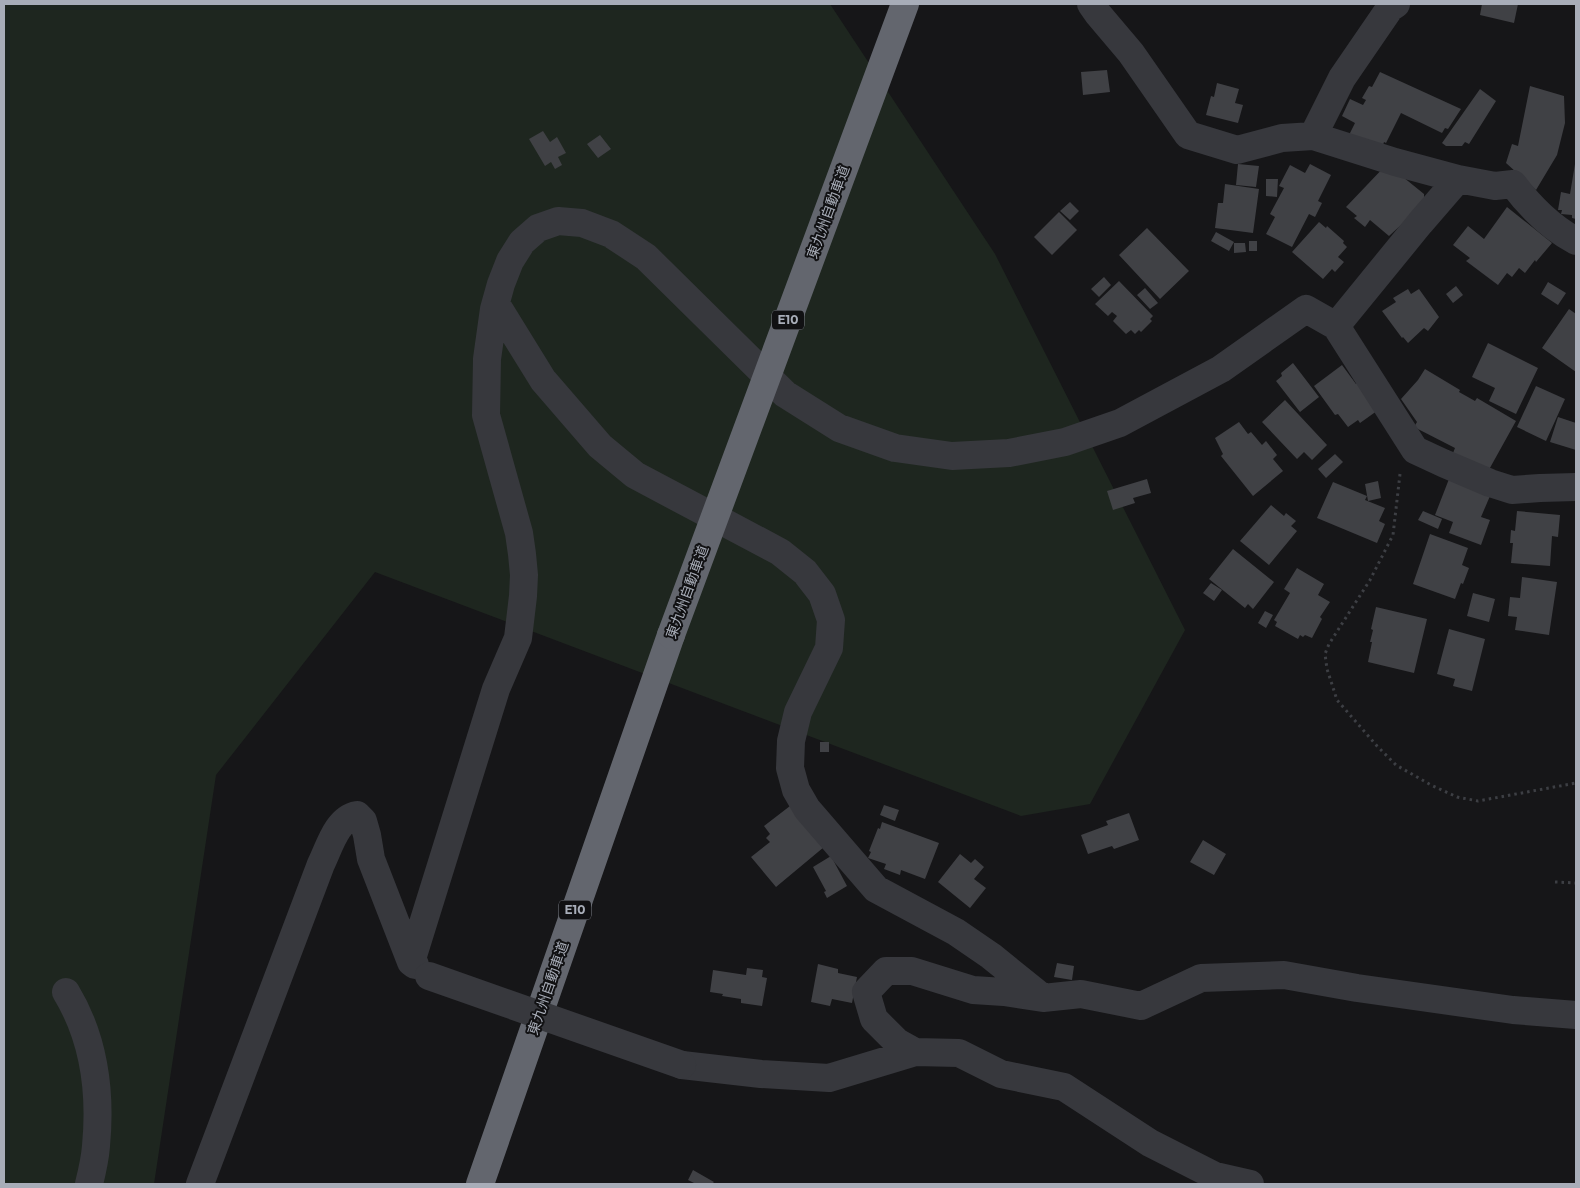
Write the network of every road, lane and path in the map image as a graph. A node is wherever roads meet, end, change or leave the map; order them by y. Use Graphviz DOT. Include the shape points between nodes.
graph roads {
  1 [pos="905,4"];
  2 [pos="1091,4"];
  3 [pos="1396,4"];
  4 [pos="1313,136"];
  5 [pos="1458,179"];
  6 [pos="1576,241"];
  7 [pos="496,304"];
  8 [pos="1336,326"];
  9 [pos="1415,450"];
  10 [pos="1576,487"];
  11 [pos="1576,783"];
  12 [pos="1555,882"];
  13 [pos="1576,882"];
  14 [pos="420,969"];
  15 [pos="66,992"];
  16 [pos="1043,998"];
  17 [pos="1576,1015"];
  18 [pos="915,1052"];
  19 [pos="89,1184"];
  20 [pos="200,1184"];
  21 [pos="480,1184"];
  22 [pos="1250,1184"];
  1 -- 21 [label="highway, 東九州自動車道 / E10, bridge" via="671,635"];
  2 -- 4 [label="street" via="1131,53 1188,135 1237,150 1282,138"];
  3 -- 4 [label="street" via="1342,78"];
  4 -- 5 [label="street"];
  5 -- 6 [label="street" via="1494,186 1513,184 1530,206 1561,233"];
  5 -- 8 [label="street"];
  7 -- 8 [label="street" via="510,261 522,242 538,228 558,221 582,222 611,234 646,257 785,394 839,428 895,448 952,456 1009,453 1065,442 1120,422 1221,369 1306,309"];
  7 -- 14 [label="street" via="487,359 486,414 519,533 523,596 518,638 496,689"];
  7 -- 16 [label="street" via="543,380 600,446 635,475 780,552 805,572 822,594 831,620 829,648 798,712 791,742 790,768 796,790 807,809 876,889 956,932"];
  8 -- 9 [label="street"];
  9 -- 10 [label="street" via="1512,490"];
  9 -- 11 [label="path" via="1400,474 1393,535 1375,571 1329,644 1327,668 1337,700 1396,765 1457,797 1478,800"];
  12 -- 13 [label="path"];
  14 -- 18 [label="street, bridge" via="682,1065 829,1078"];
  14 -- 20 [label="street" via="371,858 363,821 357,815 350,816 336,833 320,864"];
  15 -- 19 [label="street" via="81,1022 95,1072 98,1106 96,1147"];
  16 -- 17 [label="street" via="1081,994 1141,1006 1201,978 1284,975 1357,988"];
  16 -- 18 [label="street" via="973,990 912,971 886,971 866,992 874,1019 897,1042"];
  18 -- 22 [label="street" via="959,1053 1001,1074 1064,1087 1150,1143 1215,1176"];
}
